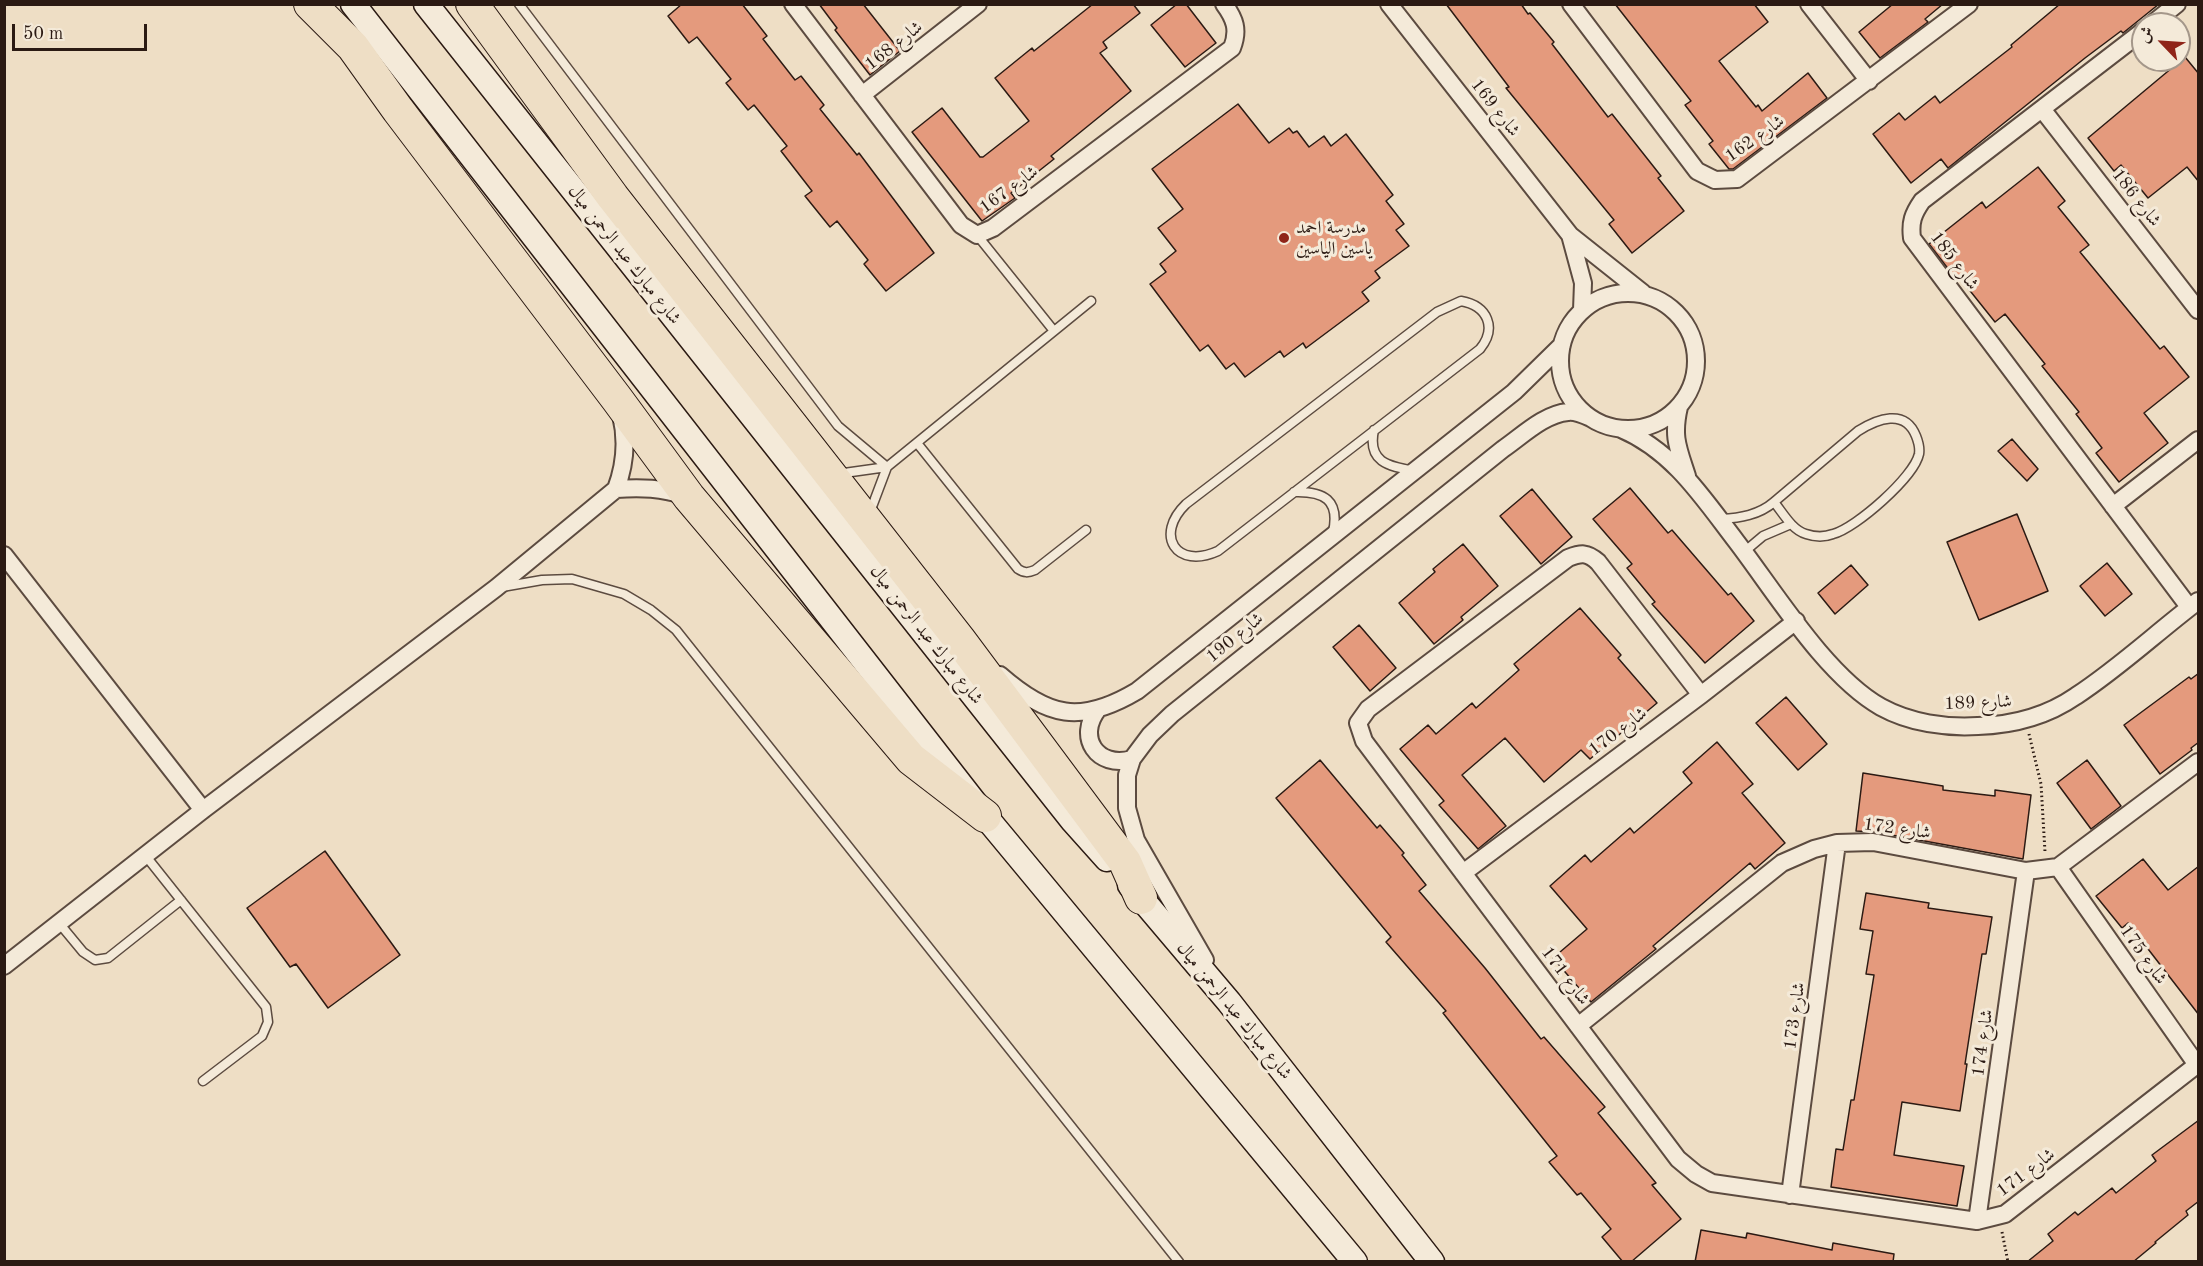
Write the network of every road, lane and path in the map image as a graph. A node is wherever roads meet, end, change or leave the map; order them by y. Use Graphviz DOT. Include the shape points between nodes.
graph roads {
  1 [pos="353,4"];
  2 [pos="426,4"];
  3 [pos="472,4"];
  4 [pos="519,4"];
  5 [pos="793,4"];
  6 [pos="978,4"];
  7 [pos="1224,4"];
  8 [pos="1389,4"];
  9 [pos="1571,4"];
  10 [pos="1809,4"];
  11 [pos="1969,4"];
  12 [pos="318,11"];
  13 [pos="2131,40"];
  14 [pos="1869,81"];
  15 [pos="862,95"];
  16 [pos="2042,109"];
  17 [pos="977,235"];
  18 [pos="1570,235"];
  19 [pos="1642,293"];
  20 [pos="1091,301"];
  21 [pos="1582,310"];
  22 [pos="2199,310"];
  23 [pos="1054,331"];
  24 [pos="1562,345"];
  25 [pos="617,399"];
  26 [pos="1678,407"];
  27 [pos="1591,418"];
  28 [pos="1621,429"];
  29 [pos="1374,430"];
  30 [pos="2199,440"];
  31 [pos="917,443"];
  32 [pos="887,467"];
  33 [pos="1414,471"];
  34 [pos="830,475"];
  35 [pos="1687,477"];
  36 [pos="616,489"];
  37 [pos="1294,492"];
  38 [pos="689,497"];
  39 [pos="1773,502"];
  40 [pos="2113,506"];
  41 [pos="1720,519"];
  42 [pos="867,522"];
  43 [pos="1791,524"];
  44 [pos="1086,530"];
  45 [pos="1333,536"];
  46 [pos="1744,552"];
  47 [pos="4,555"];
  48 [pos="496,588"];
  49 [pos="2194,604"];
  50 [pos="1796,621"];
  51 [pos="959,639"];
  52 [pos="1701,694"];
  53 [pos="1098,709"];
  54 [pos="2026,720"];
  55 [pos="1132,759"];
  56 [pos="2199,762"];
  57 [pos="203,810"];
  58 [pos="985,816"];
  59 [pos="1837,843"];
  60 [pos="146,855"];
  61 [pos="2052,868"];
  62 [pos="2026,871"];
  63 [pos="1463,873"];
  64 [pos="1141,898"];
  65 [pos="181,900"];
  66 [pos="59,923"];
  67 [pos="4,966"];
  68 [pos="1229,1002"];
  69 [pos="1578,1026"];
  70 [pos="2198,1065"];
  71 [pos="203,1082"];
  72 [pos="1790,1195"];
  73 [pos="1998,1216"];
  74 [pos="1977,1221"];
  75 [pos="1179,1262"];
  76 [pos="1355,1262"];
  77 [pos="1432,1262"];
  78 [pos="2008,1262"];
  1 -- 58 [label="main road"];
  2 -- 64 [label="main road, شارع مبارك عبد الرحمن ميال" via="1073,822"];
  3 -- 34 [label="highway" via="613,197"];
  4 -- 32 [label="lane" via="837,426"];
  5 -- 15 [label="street, شارع 167"];
  6 -- 15 [label="street, شارع 168"];
  7 -- 17 [label="street, شارع 167" via="1234,19 1237,36 1232,48 993,228"];
  8 -- 18 [label="street, شارع 169"];
  9 -- 14 [label="street, شارع 162" via="1697,171 1715,180 1737,179"];
  10 -- 14 [label="street"];
  11 -- 14 [label="street, شارع 162"];
  12 -- 25 [label="highway" via="353,47"];
  13 -- 16 [label="street, شارع 185"];
  15 -- 17 [label="street, شارع 167" via="961,225"];
  16 -- 22 [label="street, شارع 186"];
  16 -- 40 [label="street, شارع 185" via="1922,201 1912,214 1910,227 1912,238"];
  17 -- 23 [label="lane"];
  18 -- 19 [label="street, شارع 169"];
  18 -- 21 [label="street, شارع 169" via="1583,283"];
  19 -- 21 [label="street" via="1621,292 1600,298"];
  19 -- 26 [label="street" via="1678,313 1690,330 1696,370 1690,390"];
  20 -- 23 [label="lane"];
  21 -- 24 [label="street"];
  23 -- 31 [label="lane"];
  24 -- 27 [label="street" via="1560,365 1565,386 1575,404"];
  24 -- 33 [label="street, شارع 190" via="1514,392"];
  25 -- 36 [label="street" via="624,425 624,455"];
  25 -- 38 [label="highway"];
  26 -- 28 [label="street" via="1662,420 1642,428"];
  26 -- 35 [label="street, شارع 189" via="1675,441"];
  27 -- 28 [label="street"];
  27 -- 55 [label="street, شارع 190" via="1570,411 1557,414 1503,449 1172,714"];
  28 -- 35 [label="street, شارع 189" via="1643,438"];
  29 -- 33 [label="lane" via="1374,453 1383,462"];
  29 -- 37 [label="lane"];
  29 -- 37 [label="lane" via="1480,349 1488,331 1483,310 1474,303 1461,301 1437,312 1186,504 1172,522 1171,542 1185,556 1207,556"];
  30 -- 40 [label="street"];
  31 -- 32 [label="lane"];
  31 -- 44 [label="lane" via="1018,569 1029,573 1035,570"];
  32 -- 34 [label="lane"];
  32 -- 42 [label="lane"];
  33 -- 45 [label="street, شارع 190"];
  34 -- 42 [label="highway"];
  35 -- 41 [label="street, شارع 189"];
  36 -- 38 [label="street" via="667,489"];
  36 -- 48 [label="street"];
  37 -- 45 [label="lane" via="1309,492 1330,501 1336,512"];
  38 -- 58 [label="highway" via="911,759"];
  39 -- 41 [label="lane" via="1753,515"];
  39 -- 43 [label="lane"];
  39 -- 43 [label="lane" via="1872,422 1886,418 1908,422 1919,453 1904,481 1849,527 1834,534 1805,534"];
  40 -- 49 [label="street, شارع 185"];
  41 -- 46 [label="street, شارع 189"];
  42 -- 51 [label="highway"];
  43 -- 46 [label="lane" via="1763,536"];
  45 -- 53 [label="street, شارع 190" via="1150,683 1125,699"];
  46 -- 50 [label="street, شارع 189"];
  47 -- 57 [label="street"];
  48 -- 57 [label="street"];
  48 -- 75 [label="lane" via="572,579 624,594 676,630"];
  49 -- 54 [label="street, شارع 189" via="2075,697"];
  50 -- 52 [label="street, شارع 170"];
  50 -- 54 [label="street, شارع 189" via="1845,680 1882,708 1906,718 1955,727"];
  51 -- 53 [label="street, شارع 190" via="1035,703 1066,712"];
  51 -- 64 [label="highway" via="1125,862"];
  52 -- 63 [label="street, شارع 170"];
  52 -- 63 [label="street, شارع 171" via="1598,562 1583,553 1568,558 1368,710 1358,723 1364,741"];
  53 -- 55 [label="street" via="1089,725 1096,752 1113,761"];
  54 -- 61 [label="path" via="2041,784"];
  55 -- 68 [label="street, شارع 190" via="1127,775 1126,808 1136,840"];
  56 -- 61 [label="street"];
  57 -- 60 [label="street"];
  58 -- 76 [label="main road"];
  59 -- 62 [label="street, شارع 172" via="1873,842"];
  59 -- 69 [label="street, شارع 172" via="1782,862"];
  59 -- 72 [label="street, شارع 173"];
  60 -- 65 [label="lane"];
  60 -- 66 [label="street"];
  61 -- 62 [label="street, شارع 172"];
  61 -- 70 [label="street, شارع 175"];
  62 -- 74 [label="street, شارع 174"];
  63 -- 69 [label="street, شارع 171"];
  64 -- 68 [label="main road, شارع مبارك عبد الرحمن ميال"];
  65 -- 66 [label="lane" via="108,958 95,960 83,952"];
  65 -- 71 [label="lane" via="266,1007 268,1022 261,1036"];
  66 -- 67 [label="street"];
  68 -- 77 [label="main road, شارع مبارك عبد الرحمن ميال"];
  69 -- 72 [label="street, شارع 171" via="1678,1159 1696,1174 1712,1183"];
  70 -- 73 [label="street, شارع 171"];
  72 -- 74 [label="street, شارع 171"];
  73 -- 74 [label="street, شارع 171"];
  73 -- 78 [label="path"];
}
